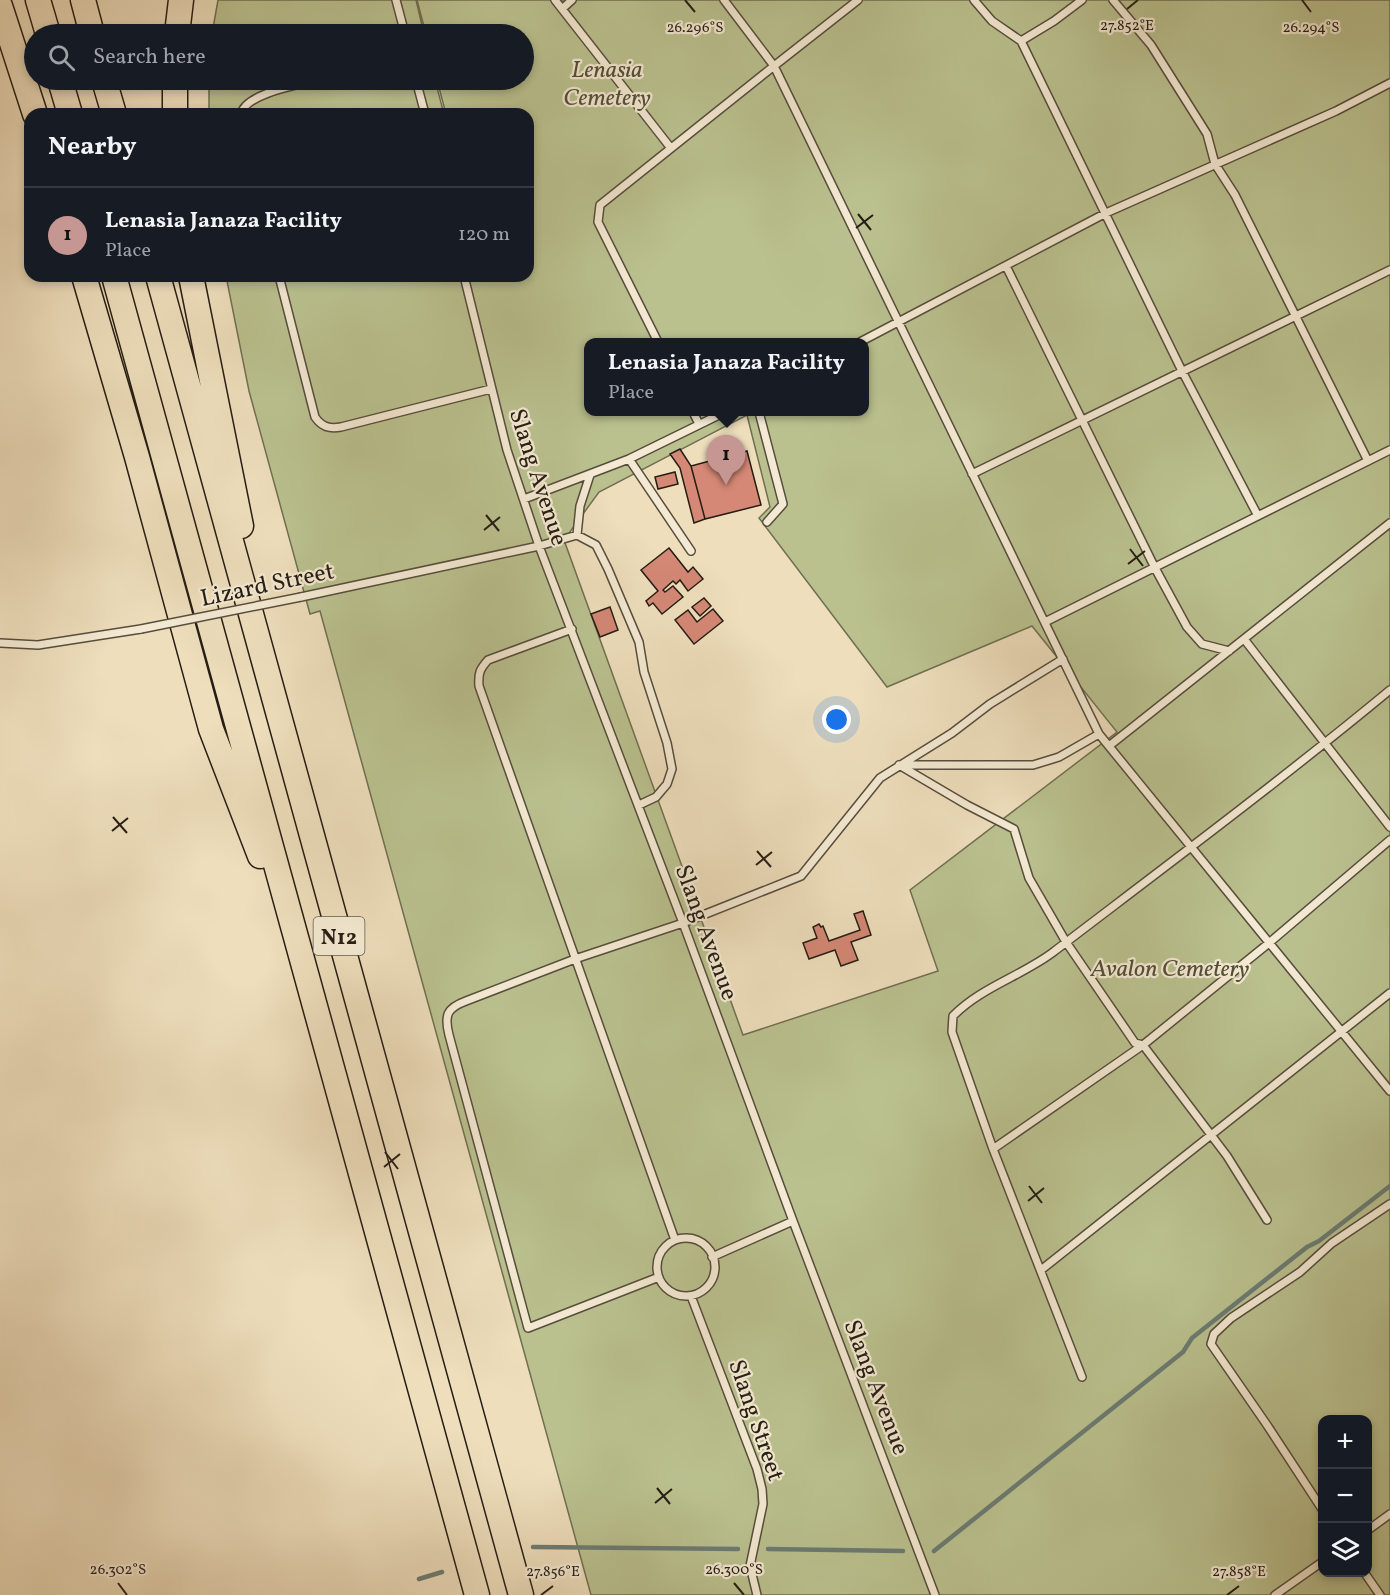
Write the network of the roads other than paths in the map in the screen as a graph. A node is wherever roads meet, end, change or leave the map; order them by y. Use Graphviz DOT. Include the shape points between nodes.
graph roads {
  1 [pos="38,0"];
  2 [pos="82,0"];
  3 [pos="181,0"];
  4 [pos="396,0"];
  5 [pos="555,0"];
  6 [pos="572,0"];
  7 [pos="724,0"];
  8 [pos="858,0"];
  9 [pos="974,0"];
  10 [pos="1082,0"];
  11 [pos="1113,0"];
  12 [pos="0,6"];
  13 [pos="562,9"];
  14 [pos="45,24"];
  15 [pos="89,24"];
  16 [pos="178,24"];
  17 [pos="402,24"];
  18 [pos="1021,41"];
  19 [pos="774,66"];
  20 [pos="24,80"];
  21 [pos="1390,83"];
  22 [pos="27,90"];
  23 [pos="63,90"];
  24 [pos="107,90"];
  25 [pos="175,90"];
  26 [pos="282,90"];
  27 [pos="418,90"];
  28 [pos="33,108"];
  29 [pos="68,108"];
  30 [pos="112,108"];
  31 [pos="175,108"];
  32 [pos="244,108"];
  33 [pos="423,108"];
  34 [pos="670,147"];
  35 [pos="1215,164"];
  36 [pos="1106,213"];
  37 [pos="1006,266"];
  38 [pos="1390,270"];
  39 [pos="86,282"];
  40 [pos="116,282"];
  41 [pos="160,282"];
  42 [pos="192,282"];
  43 [pos="281,282"];
  44 [pos="465,282"];
  45 [pos="1295,316"];
  46 [pos="899,322"];
  47 [pos="656,338"];
  48 [pos="868,338"];
  49 [pos="1182,371"];
  50 [pos="491,389"];
  51 [pos="695,416"];
  52 [pos="715,416"];
  53 [pos="760,416"];
  54 [pos="1083,419"];
  55 [pos="699,424"];
  56 [pos="1390,450"];
  57 [pos="629,459"];
  58 [pos="1368,461"];
  59 [pos="972,474"];
  60 [pos="590,475"];
  61 [pos="524,499"];
  62 [pos="1258,516"];
  63 [pos="767,522"];
  64 [pos="1390,523"];
  65 [pos="577,535"];
  66 [pos="539,546"];
  67 [pos="691,551"];
  68 [pos="1155,568"];
  69 [pos="1045,622"];
  70 [pos="572,629"];
  71 [pos="1244,639"];
  72 [pos="0,643"];
  73 [pos="1229,651"];
  74 [pos="1063,659"];
  75 [pos="1390,690"];
  76 [pos="275,703"];
  77 [pos="1099,734"];
  78 [pos="1325,744"];
  79 [pos="1109,746"];
  80 [pos="899,765"];
  81 [pos="639,805"];
  82 [pos="1390,827"];
  83 [pos="1390,840"];
  84 [pos="1192,848"];
  85 [pos="683,923"];
  86 [pos="1066,942"];
  87 [pos="1269,943"];
  88 [pos="575,959"];
  89 [pos="310,988"];
  90 [pos="1390,993"];
  91 [pos="1342,1032"];
  92 [pos="1143,1045"];
  93 [pos="1390,1091"];
  94 [pos="1211,1135"];
  95 [pos="993,1149"];
  96 [pos="1390,1204"];
  97 [pos="1267,1220"];
  98 [pos="793,1221"];
  99 [pos="675,1240"];
  100 [pos="712,1257"];
  101 [pos="1041,1270"];
  102 [pos="659,1277"];
  103 [pos="691,1296"];
  104 [pos="1082,1377"];
  105 [pos="1318,1502"];
  106 [pos="1390,1514"];
  107 [pos="1372,1527"];
  108 [pos="1318,1565"];
  109 [pos="1367,1577"];
  110 [pos="477,1595"];
  111 [pos="521,1595"];
  112 [pos="757,1595"];
  113 [pos="935,1595"];
  114 [pos="1275,1595"];
  115 [pos="1380,1595"];
  1 -- 14 [label="highway"];
  2 -- 15 [label="highway"];
  3 -- 16 [label="highway"];
  4 -- 17 [label="lane"];
  5 -- 13 [label="lane"];
  6 -- 13 [label="lane"];
  7 -- 19 [label="lane"];
  8 -- 19 [label="lane"];
  9 -- 18 [label="lane" via="992,21"];
  10 -- 18 [label="lane"];
  11 -- 35 [label="lane" via="1170,74 1207,134"];
  12 -- 20 [label="highway"];
  13 -- 34 [label="lane"];
  18 -- 36 [label="lane"];
  19 -- 34 [label="lane"];
  19 -- 46 [label="lane"];
  21 -- 35 [label="lane"];
  22 -- 28 [label="highway"];
  23 -- 29 [label="highway"];
  24 -- 30 [label="highway"];
  25 -- 31 [label="highway"];
  26 -- 32 [label="lane" via="256,97"];
  27 -- 33 [label="lane"];
  34 -- 47 [label="lane" via="600,205 598,222"];
  35 -- 36 [label="lane"];
  35 -- 45 [label="lane" via="1235,195"];
  36 -- 37 [label="lane"];
  36 -- 49 [label="lane"];
  37 -- 46 [label="lane"];
  37 -- 54 [label="lane"];
  38 -- 45 [label="lane"];
  39 -- 89 [label="highway" via="211,729"];
  40 -- 89 [label="highway, N12"];
  41 -- 76 [label="highway, N12"];
  42 -- 76 [label="highway"];
  43 -- 50 [label="lane" via="315,417 322,426 333,429"];
  44 -- 50 [label="lane, Slang Avenue"];
  45 -- 49 [label="lane"];
  45 -- 58 [label="lane"];
  46 -- 48 [label="lane"];
  46 -- 59 [label="lane"];
  49 -- 54 [label="lane"];
  49 -- 62 [label="lane"];
  50 -- 61 [label="lane, Slang Avenue"];
  51 -- 55 [label="lane"];
  52 -- 55 [label="lane"];
  53 -- 63 [label="lane" via="783,504"];
  54 -- 59 [label="lane"];
  54 -- 68 [label="lane"];
  55 -- 57 [label="lane"];
  56 -- 58 [label="lane"];
  57 -- 60 [label="lane"];
  57 -- 67 [label="lane"];
  58 -- 62 [label="lane"];
  59 -- 69 [label="lane"];
  60 -- 61 [label="lane"];
  60 -- 65 [label="lane" via="580,506"];
  61 -- 66 [label="lane, Slang Avenue"];
  62 -- 68 [label="lane"];
  64 -- 71 [label="lane"];
  65 -- 66 [label="lane, Lizard Street"];
  65 -- 81 [label="lane" via="596,545 608,569 639,642 644,672 667,743 672,769 667,784 656,797"];
  66 -- 70 [label="lane, Slang Avenue"];
  66 -- 72 [label="lane, Lizard Street, bridge" via="141,629 38,645"];
  68 -- 69 [label="lane"];
  68 -- 73 [label="lane" via="1187,627 1202,645"];
  69 -- 74 [label="lane"];
  70 -- 81 [label="lane, Slang Avenue"];
  70 -- 88 [label="lane" via="488,660 478,676"];
  71 -- 73 [label="lane"];
  71 -- 78 [label="lane"];
  73 -- 79 [label="lane"];
  74 -- 77 [label="lane"];
  74 -- 80 [label="lane"];
  75 -- 78 [label="lane"];
  76 -- 111 [label="highway, N12"];
  77 -- 79 [label="lane"];
  77 -- 80 [label="lane" via="1059,757 1033,765"];
  78 -- 82 [label="lane"];
  78 -- 84 [label="lane"];
  79 -- 84 [label="lane"];
  80 -- 85 [label="lane" via="880,778 801,876"];
  80 -- 86 [label="lane" via="1014,829 1029,878"];
  81 -- 85 [label="lane, Slang Avenue"];
  83 -- 87 [label="lane"];
  84 -- 86 [label="lane"];
  84 -- 87 [label="lane"];
  85 -- 88 [label="lane"];
  85 -- 98 [label="lane, Slang Avenue"];
  86 -- 92 [label="lane" via="1135,1043"];
  86 -- 95 [label="lane" via="1034,967 964,1004 953,1016 952,1032"];
  87 -- 91 [label="lane"];
  87 -- 92 [label="lane"];
  88 -- 99 [label="lane"];
  88 -- 102 [label="lane" via="454,1005 446,1023 449,1035 528,1328"];
  89 -- 110 [label="highway, N12"];
  90 -- 91 [label="lane"];
  91 -- 93 [label="lane"];
  91 -- 94 [label="lane"];
  92 -- 94 [label="lane"];
  92 -- 95 [label="lane"];
  94 -- 97 [label="lane"];
  94 -- 101 [label="lane"];
  95 -- 101 [label="lane"];
  96 -- 105 [label="lane" via="1231,1318 1214,1334 1211,1344"];
  98 -- 100 [label="lane"];
  98 -- 113 [label="lane, Slang Avenue"];
  99 -- 100 [label="lane" via="694,1239"];
  99 -- 102 [label="lane" via="657,1261"];
  100 -- 103 [label="lane" via="714,1269 708,1286"];
  101 -- 104 [label="lane"];
  102 -- 103 [label="lane" via="673,1293"];
  103 -- 112 [label="lane, Slang Street" via="762,1489 763,1504 750,1566"];
  106 -- 107 [label="lane"];
  108 -- 114 [label="lane"];
  109 -- 115 [label="lane"];
}
